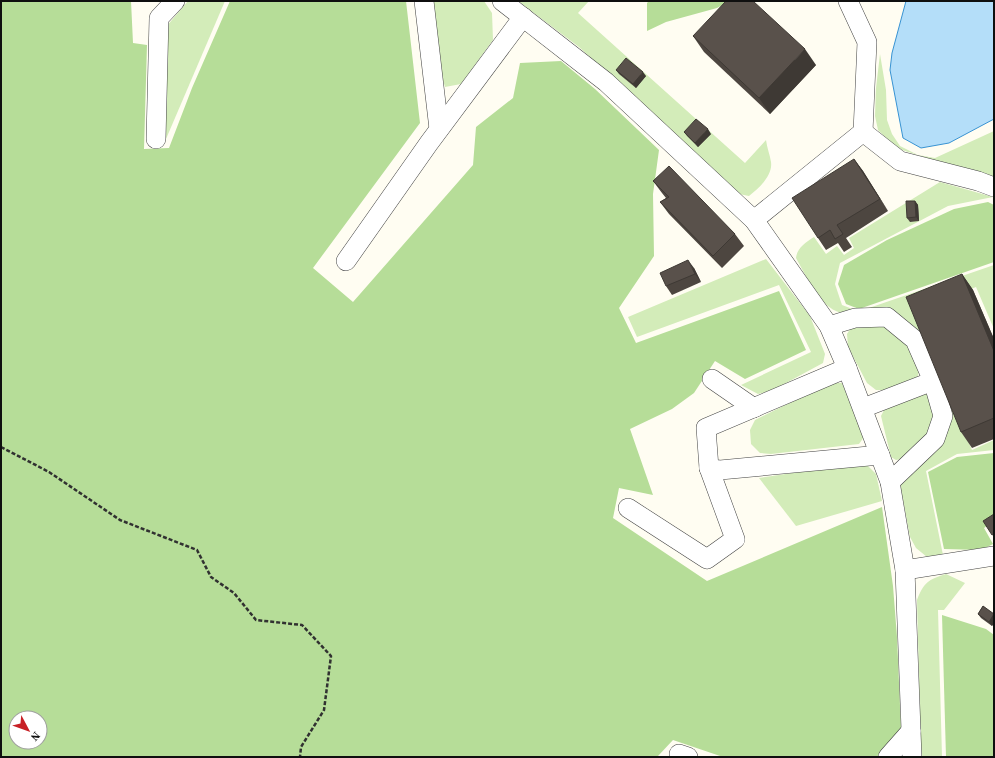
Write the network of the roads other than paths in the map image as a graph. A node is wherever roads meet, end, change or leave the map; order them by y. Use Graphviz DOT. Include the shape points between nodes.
graph roads {
  1 [pos="175,1"];
  2 [pos="424,1"];
  3 [pos="502,1"];
  4 [pos="848,1"];
  5 [pos="158,9"];
  6 [pos="523,17"];
  7 [pos="439,129"];
  8 [pos="863,132"];
  9 [pos="156,139"];
  10 [pos="994,187"];
  11 [pos="754,220"];
  12 [pos="346,261"];
  13 [pos="829,326"];
  14 [pos="848,368"];
  15 [pos="712,379"];
  16 [pos="933,381"];
  17 [pos="754,408"];
  18 [pos="863,408"];
  19 [pos="880,455"];
  20 [pos="710,468"];
  21 [pos="890,482"];
  22 [pos="628,508"];
  23 [pos="994,556"];
  24 [pos="905,570"];
  25 [pos="911,731"];
  26 [pos="888,757"];
  27 [pos="912,757"];
  1 -- 5 [label="street"];
  2 -- 7 [label="street"];
  3 -- 6 [label="street"];
  4 -- 8 [label="street" via="867,42"];
  5 -- 9 [label="street"];
  6 -- 7 [label="street"];
  6 -- 11 [label="street" via="606,82"];
  7 -- 12 [label="street"];
  8 -- 10 [label="street" via="900,161"];
  8 -- 11 [label="street"];
  11 -- 13 [label="street"];
  13 -- 14 [label="street"];
  13 -- 16 [label="street" via="855,318 887,317 915,340"];
  14 -- 17 [label="street"];
  14 -- 18 [label="street"];
  15 -- 17 [label="street"];
  16 -- 18 [label="street"];
  16 -- 21 [label="street" via="943,416 935,439"];
  17 -- 20 [label="street" via="706,428"];
  18 -- 19 [label="street"];
  19 -- 20 [label="street" via="720,470"];
  19 -- 21 [label="street"];
  20 -- 22 [label="street" via="735,539 707,559"];
  21 -- 24 [label="street"];
  23 -- 24 [label="street"];
  24 -- 25 [label="street"];
  25 -- 26 [label="street"];
  25 -- 27 [label="street"];
}
